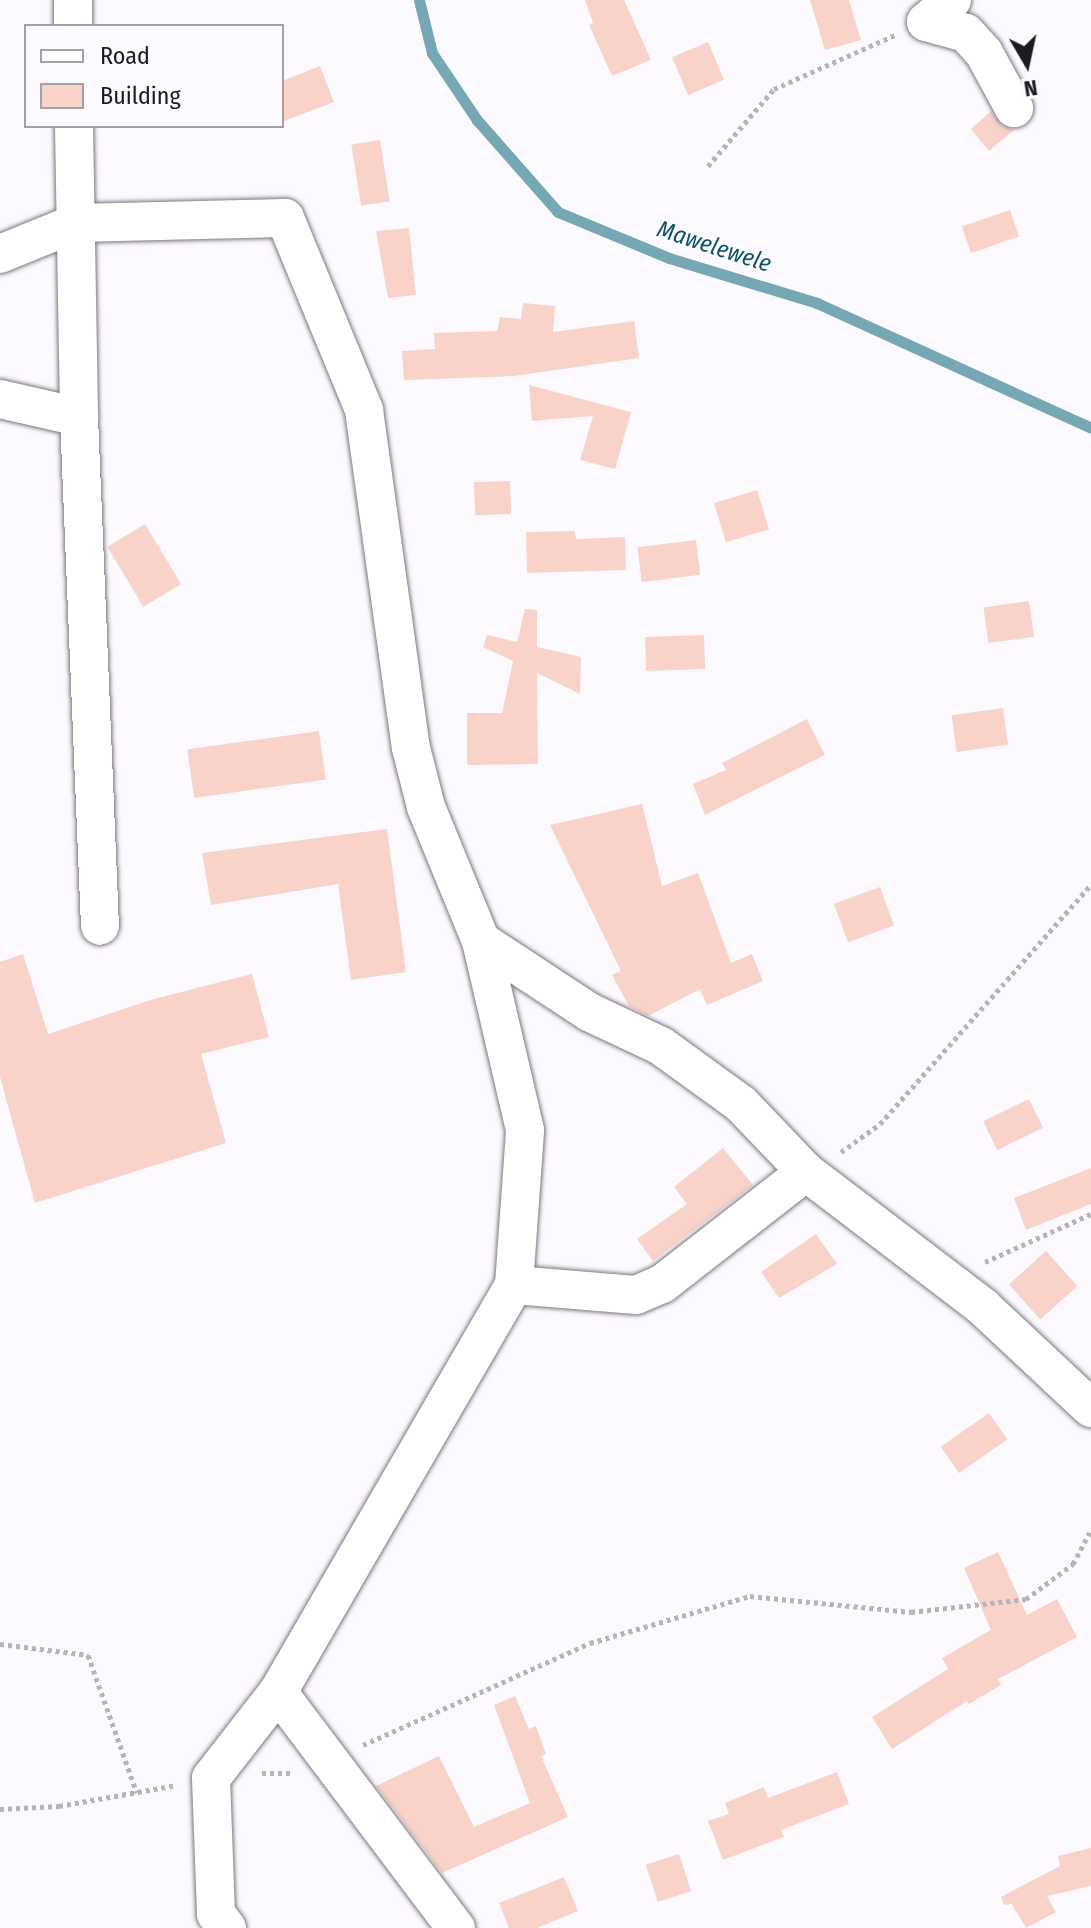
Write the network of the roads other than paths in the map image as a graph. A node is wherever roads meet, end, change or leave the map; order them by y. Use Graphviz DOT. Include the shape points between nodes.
graph roads {
  1 [pos="73,0"];
  2 [pos="939,11"];
  3 [pos="73,24"];
  4 [pos="1014,108"];
  5 [pos="74,128"];
  6 [pos="76,223"];
  7 [pos="0,254"];
  8 [pos="0,399"];
  9 [pos="79,417"];
  10 [pos="100,926"];
  11 [pos="481,941"];
  12 [pos="808,1173"];
  13 [pos="514,1285"];
  14 [pos="1091,1408"];
  15 [pos="278,1692"];
  16 [pos="227,1928"];
  17 [pos="456,1928"];
  1 -- 3 [label="street"];
  2 -- 4 [label="street" via="984,53"];
  5 -- 6 [label="street"];
  6 -- 7 [label="street"];
  6 -- 9 [label="street"];
  6 -- 11 [label="street" via="285,218 364,410 411,748 426,807"];
  8 -- 9 [label="street"];
  9 -- 10 [label="street"];
  11 -- 12 [label="street" via="589,1012 661,1046 741,1104"];
  11 -- 13 [label="street" via="525,1130"];
  12 -- 13 [label="street" via="662,1284 636,1295"];
  12 -- 14 [label="street" via="942,1276"];
  13 -- 15 [label="street"];
  15 -- 16 [label="street" via="211,1778 216,1914"];
  15 -- 17 [label="street"];
}
